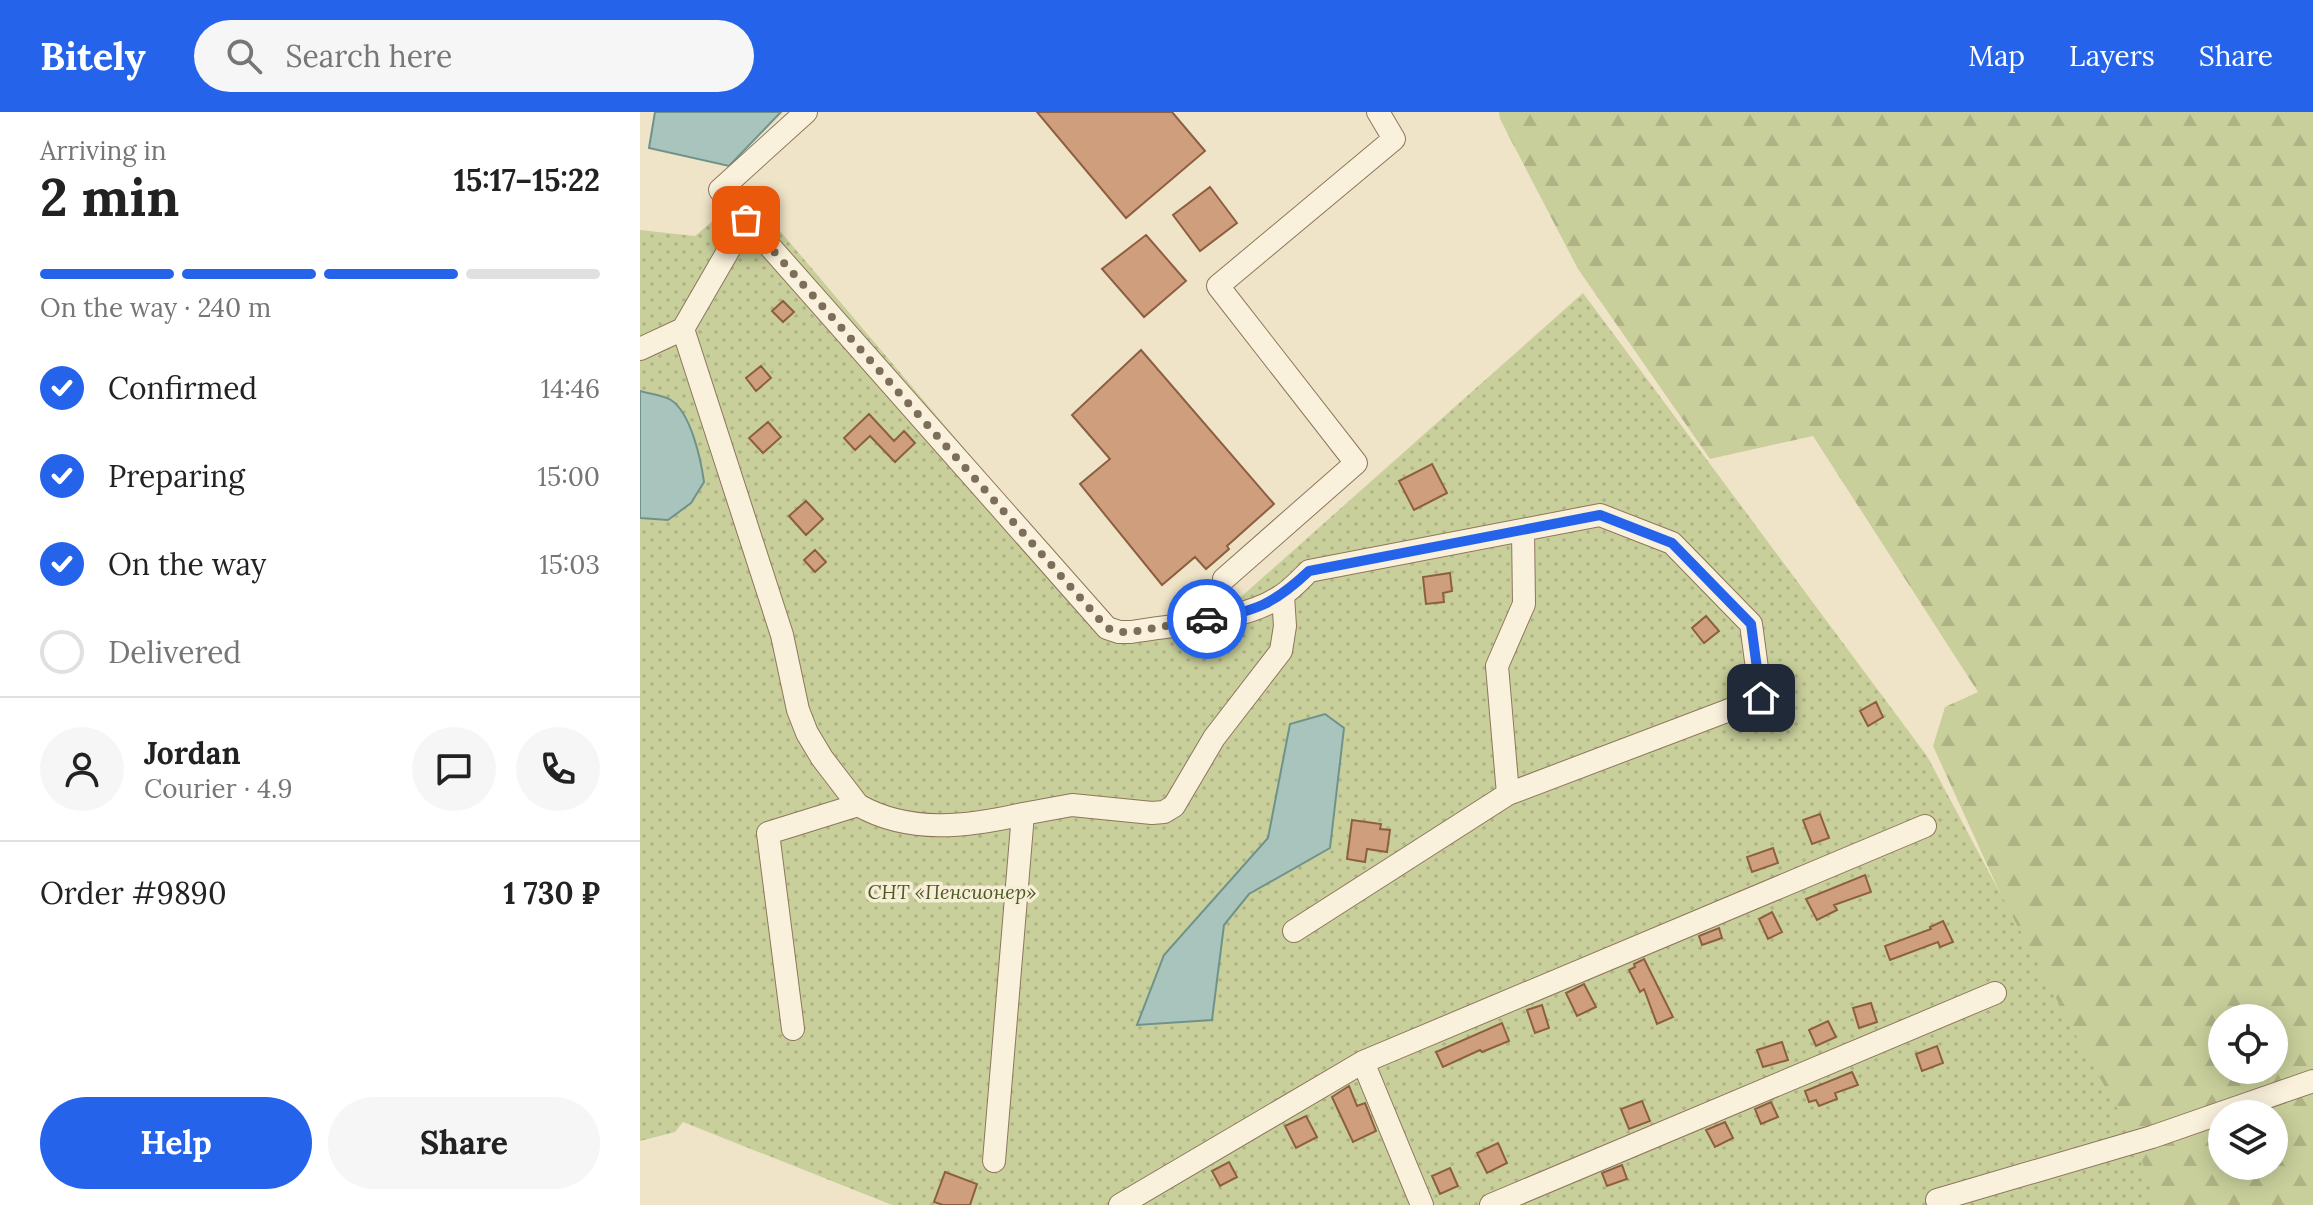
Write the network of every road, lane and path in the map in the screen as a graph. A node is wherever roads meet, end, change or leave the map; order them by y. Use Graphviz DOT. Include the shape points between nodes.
graph roads {
  1 [pos="806,112"];
  2 [pos="1378,112"];
  3 [pos="746,220"];
  4 [pos="683,329"];
  5 [pos="640,349"];
  6 [pos="1523,530"];
  7 [pos="1224,579"];
  8 [pos="1283,596"];
  9 [pos="1508,794"];
  10 [pos="858,805"];
  11 [pos="1023,814"];
  12 [pos="1925,826"];
  13 [pos="1294,931"];
  14 [pos="1995,993"];
  15 [pos="793,1029"];
  16 [pos="1363,1062"];
  17 [pos="2313,1081"];
  18 [pos="994,1161"];
  19 [pos="1934,1203"];
  20 [pos="1120,1205"];
  21 [pos="1422,1205"];
  22 [pos="1491,1205"];
  1 -- 3 [label="street" via="720,190"];
  2 -- 7 [label="street" via="1394,139 1218,286 1356,463"];
  3 -- 4 [label="street"];
  3 -- 8 [label="street" via="1107,628 1131,632 1231,615"];
  4 -- 5 [label="street"];
  4 -- 10 [label="street" via="782,635 798,710 822,758"];
  6 -- 8 [label="street" via="1309,571"];
  6 -- 9 [label="street" via="1524,604 1497,666"];
  6 -- 9 [label="street" via="1600,515 1672,543 1751,624 1761,698"];
  8 -- 11 [label="street" via="1281,651 1214,738 1174,806 1152,813 1072,805"];
  9 -- 13 [label="street"];
  10 -- 11 [label="street" via="874,815 934,826"];
  10 -- 15 [label="street" via="768,833"];
  11 -- 18 [label="street"];
  12 -- 16 [label="street"];
  14 -- 22 [label="street"];
  16 -- 20 [label="street"];
  16 -- 21 [label="street"];
  17 -- 19 [label="street"];
}
